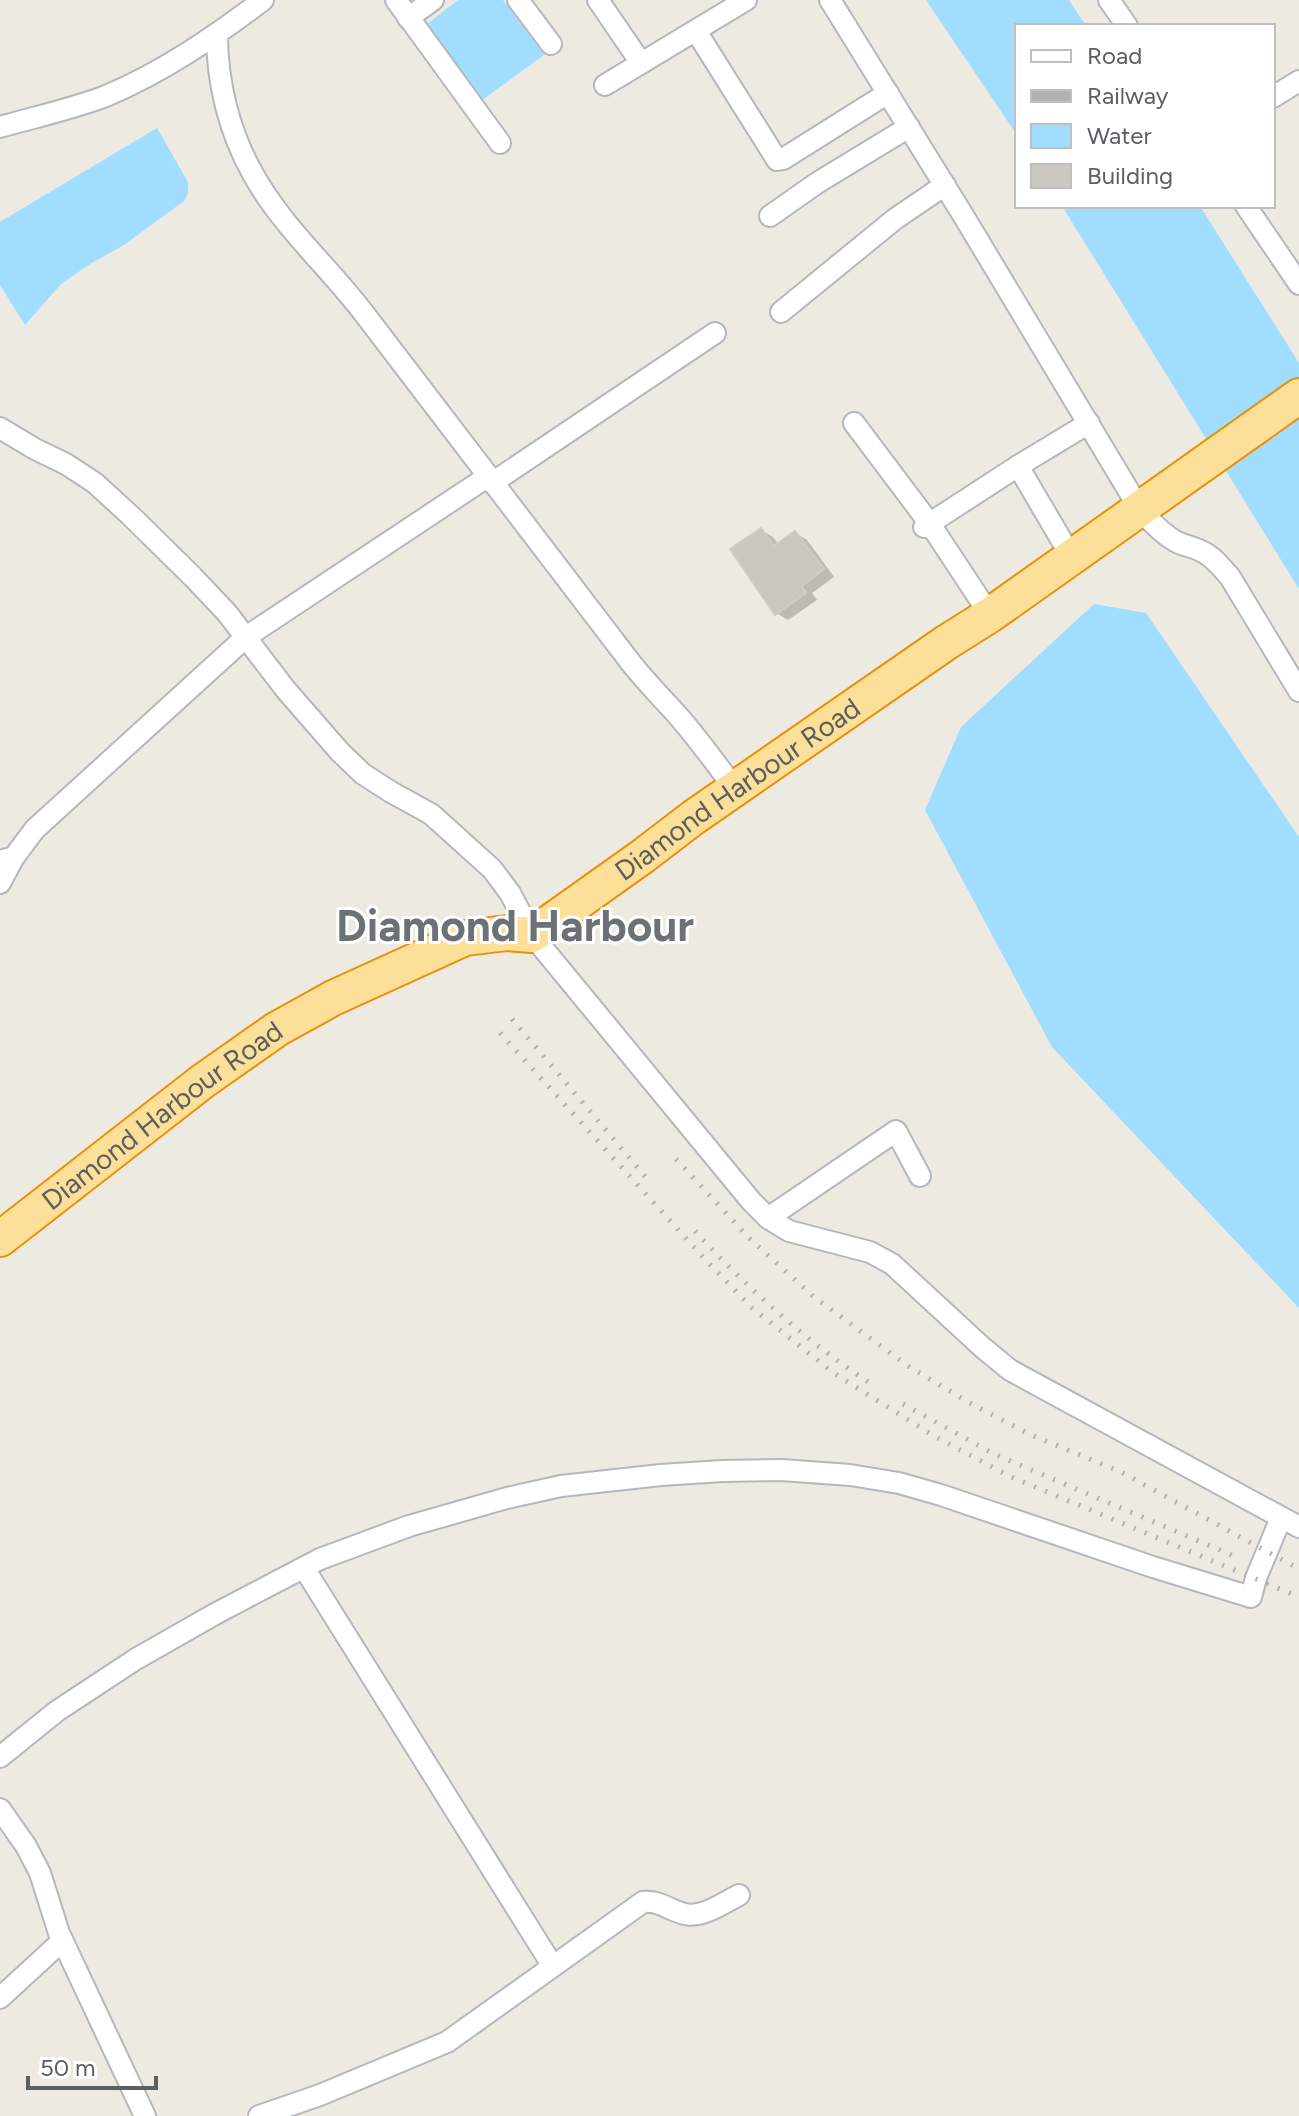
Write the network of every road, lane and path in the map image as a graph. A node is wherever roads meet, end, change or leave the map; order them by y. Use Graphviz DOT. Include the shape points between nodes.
graph roads {
  1 [pos="263,0"];
  2 [pos="396,0"];
  3 [pos="433,0"];
  4 [pos="518,0"];
  5 [pos="598,0"];
  6 [pos="746,0"];
  7 [pos="830,0"];
  8 [pos="1109,0"];
  9 [pos="408,18"];
  10 [pos="1126,24"];
  11 [pos="696,31"];
  12 [pos="217,34"];
  13 [pos="551,44"];
  14 [pos="641,63"];
  15 [pos="1299,81"];
  16 [pos="605,85"];
  17 [pos="888,93"];
  18 [pos="1275,96"];
  19 [pos="0,127"];
  20 [pos="909,127"];
  21 [pos="500,143"];
  22 [pos="945,185"];
  23 [pos="1247,208"];
  24 [pos="770,216"];
  25 [pos="1299,284"];
  26 [pos="781,312"];
  27 [pos="715,333"];
  28 [pos="1299,396"];
  29 [pos="854,423"];
  30 [pos="1089,423"];
  31 [pos="0,428"];
  32 [pos="1018,466"];
  33 [pos="490,480"];
  34 [pos="1139,508"];
  35 [pos="927,525"];
  36 [pos="1072,558"];
  37 [pos="990,615"];
  38 [pos="246,637"];
  39 [pos="1299,691"];
  40 [pos="735,789"];
  41 [pos="7,859"];
  42 [pos="0,883"];
  43 [pos="532,935"];
  44 [pos="920,1176"];
  45 [pos="768,1218"];
  46 [pos="0,1239"];
  47 [pos="1290,1523"];
  48 [pos="304,1568"];
  49 [pos="0,1757"];
  50 [pos="0,1809"];
  51 [pos="739,1895"];
  52 [pos="62,1941"];
  53 [pos="552,1965"];
  54 [pos="0,1998"];
  55 [pos="145,2116"];
  56 [pos="259,2116"];
  1 -- 12 [label="street"];
  2 -- 9 [label="street"];
  3 -- 9 [label="street"];
  4 -- 13 [label="street"];
  5 -- 14 [label="street"];
  6 -- 11 [label="street"];
  7 -- 17 [label="street"];
  8 -- 10 [label="street"];
  9 -- 21 [label="street"];
  11 -- 14 [label="street"];
  11 -- 17 [label="street" via="777,160"];
  12 -- 19 [label="street" via="105,96"];
  12 -- 33 [label="street" via="221,84 252,174"];
  14 -- 16 [label="street"];
  15 -- 18 [label="street"];
  17 -- 20 [label="street"];
  20 -- 22 [label="street"];
  20 -- 24 [label="street"];
  22 -- 26 [label="street"];
  22 -- 30 [label="street"];
  23 -- 25 [label="street"];
  27 -- 33 [label="street"];
  28 -- 34 [label="highway, Diamond Harbour Road"];
  29 -- 35 [label="street"];
  30 -- 32 [label="street"];
  30 -- 34 [label="street"];
  31 -- 38 [label="street" via="95,483 193,577"];
  32 -- 35 [label="street"];
  32 -- 36 [label="street"];
  33 -- 38 [label="street"];
  33 -- 40 [label="street"];
  34 -- 36 [label="highway, Diamond Harbour Road"];
  34 -- 39 [label="street" via="1164,533 1203,551 1230,577"];
  35 -- 37 [label="street"];
  36 -- 37 [label="highway, Diamond Harbour Road"];
  37 -- 40 [label="highway, Diamond Harbour Road"];
  38 -- 41 [label="street"];
  38 -- 43 [label="street" via="363,774 431,814 492,869"];
  40 -- 43 [label="highway, Diamond Harbour Road"];
  41 -- 42 [label="street"];
  43 -- 45 [label="street"];
  43 -- 46 [label="highway, Diamond Harbour Road" via="465,938 277,1029"];
  44 -- 45 [label="street" via="896,1131"];
  45 -- 47 [label="street" via="789,1231 870,1252 892,1264 1010,1370"];
  47 -- 48 [label="street" via="1256,1578 1251,1597 899,1483 781,1470 661,1475 507,1498 359,1543"];
  48 -- 49 [label="street" via="136,1659"];
  48 -- 53 [label="street"];
  50 -- 52 [label="street" via="40,1873"];
  51 -- 53 [label="street" via="695,1915 643,1902"];
  52 -- 54 [label="street"];
  52 -- 55 [label="street"];
  53 -- 56 [label="street" via="447,2042"];
}
